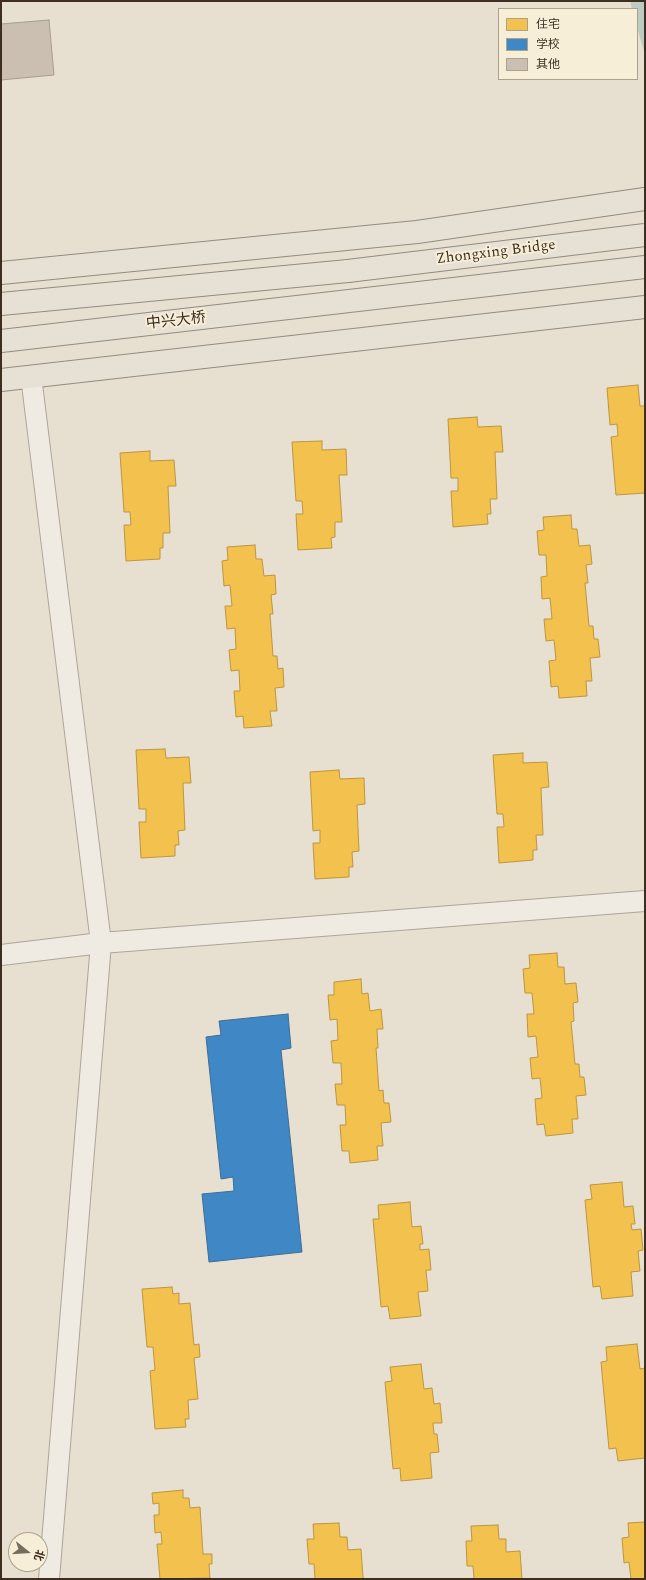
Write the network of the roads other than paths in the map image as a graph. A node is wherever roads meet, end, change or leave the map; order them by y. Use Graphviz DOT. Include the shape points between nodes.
graph roads {
  1 [pos="639,200"];
  2 [pos="645,235"];
  3 [pos="645,267"];
  4 [pos="1,273"];
  5 [pos="351,302"];
  6 [pos="1,304"];
  7 [pos="645,307"];
  8 [pos="1,342"];
  9 [pos="31,376"];
  10 [pos="1,380"];
  11 [pos="645,901"];
  12 [pos="101,943"];
  13 [pos="1,955"];
  14 [pos="49,1579"];
  1 -- 4 [label="main road" via="417,232"];
  2 -- 6 [label="main road, Zhongxing Bridge, bridge" via="348,270"];
  3 -- 5 [label="main road, Zhongxing Bridge"];
  5 -- 8 [label="main road, 中兴大桥"];
  7 -- 9 [label="main road"];
  9 -- 10 [label="main road"];
  9 -- 12 [label="street"];
  11 -- 12 [label="street"];
  12 -- 13 [label="street"];
  12 -- 14 [label="street"];
}
